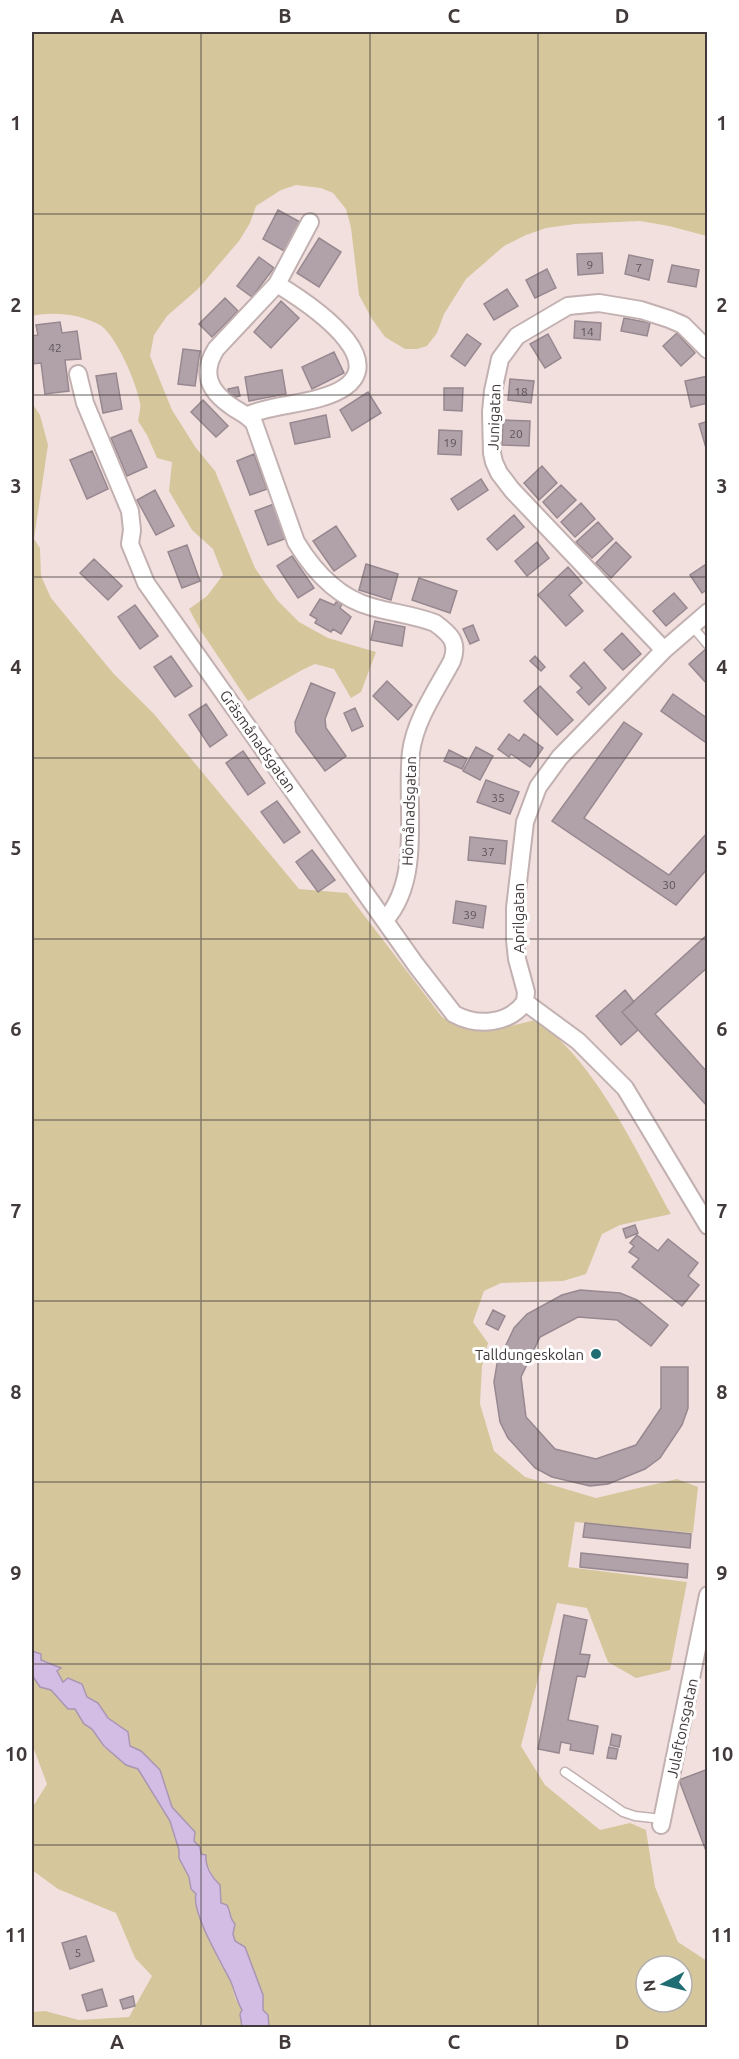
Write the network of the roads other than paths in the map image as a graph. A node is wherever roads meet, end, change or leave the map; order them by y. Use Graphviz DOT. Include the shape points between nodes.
graph roads {
  1 [pos="310,222"];
  2 [pos="276,284"];
  3 [pos="708,350"];
  4 [pos="78,374"];
  5 [pos="248,415"];
  6 [pos="708,612"];
  7 [pos="692,626"];
  8 [pos="708,645"];
  9 [pos="664,650"];
  10 [pos="385,920"];
  11 [pos="525,1002"];
  12 [pos="708,1226"];
  13 [pos="708,1595"];
  14 [pos="565,1772"];
  15 [pos="662,1822"];
  1 -- 2 [label="street"];
  2 -- 5 [label="street" via="209,361 210,385 215,393"];
  2 -- 5 [label="street" via="317,311 338,331 356,354 358,374 348,385 320,398"];
  3 -- 9 [label="street, Junigatan" via="683,326 660,316 615,304 580,303 554,313 517,336 500,359 493,391 492,453 499,473"];
  4 -- 10 [label="street, Gräsmånadsgatan" via="85,403 130,511 130,544 146,583"];
  5 -- 10 [label="street, Hömånadsgatan" via="265,451 296,542 321,576 358,602 435,622 446,630 456,650 417,728 411,751 408,869 402,895"];
  6 -- 7 [label="street, Aprilgatan"];
  7 -- 8 [label="lane"];
  7 -- 9 [label="street, Aprilgatan"];
  9 -- 11 [label="street, Aprilgatan" via="560,757 532,801 520,850 515,908 517,959"];
  10 -- 11 [label="street, Gräsmånadsgatan" via="454,1014 488,1022 513,1015"];
  11 -- 12 [label="street" via="578,1041 625,1088"];
  13 -- 15 [label="street, Julaftonsgatan"];
  14 -- 15 [label="lane" via="623,1812"];
}
